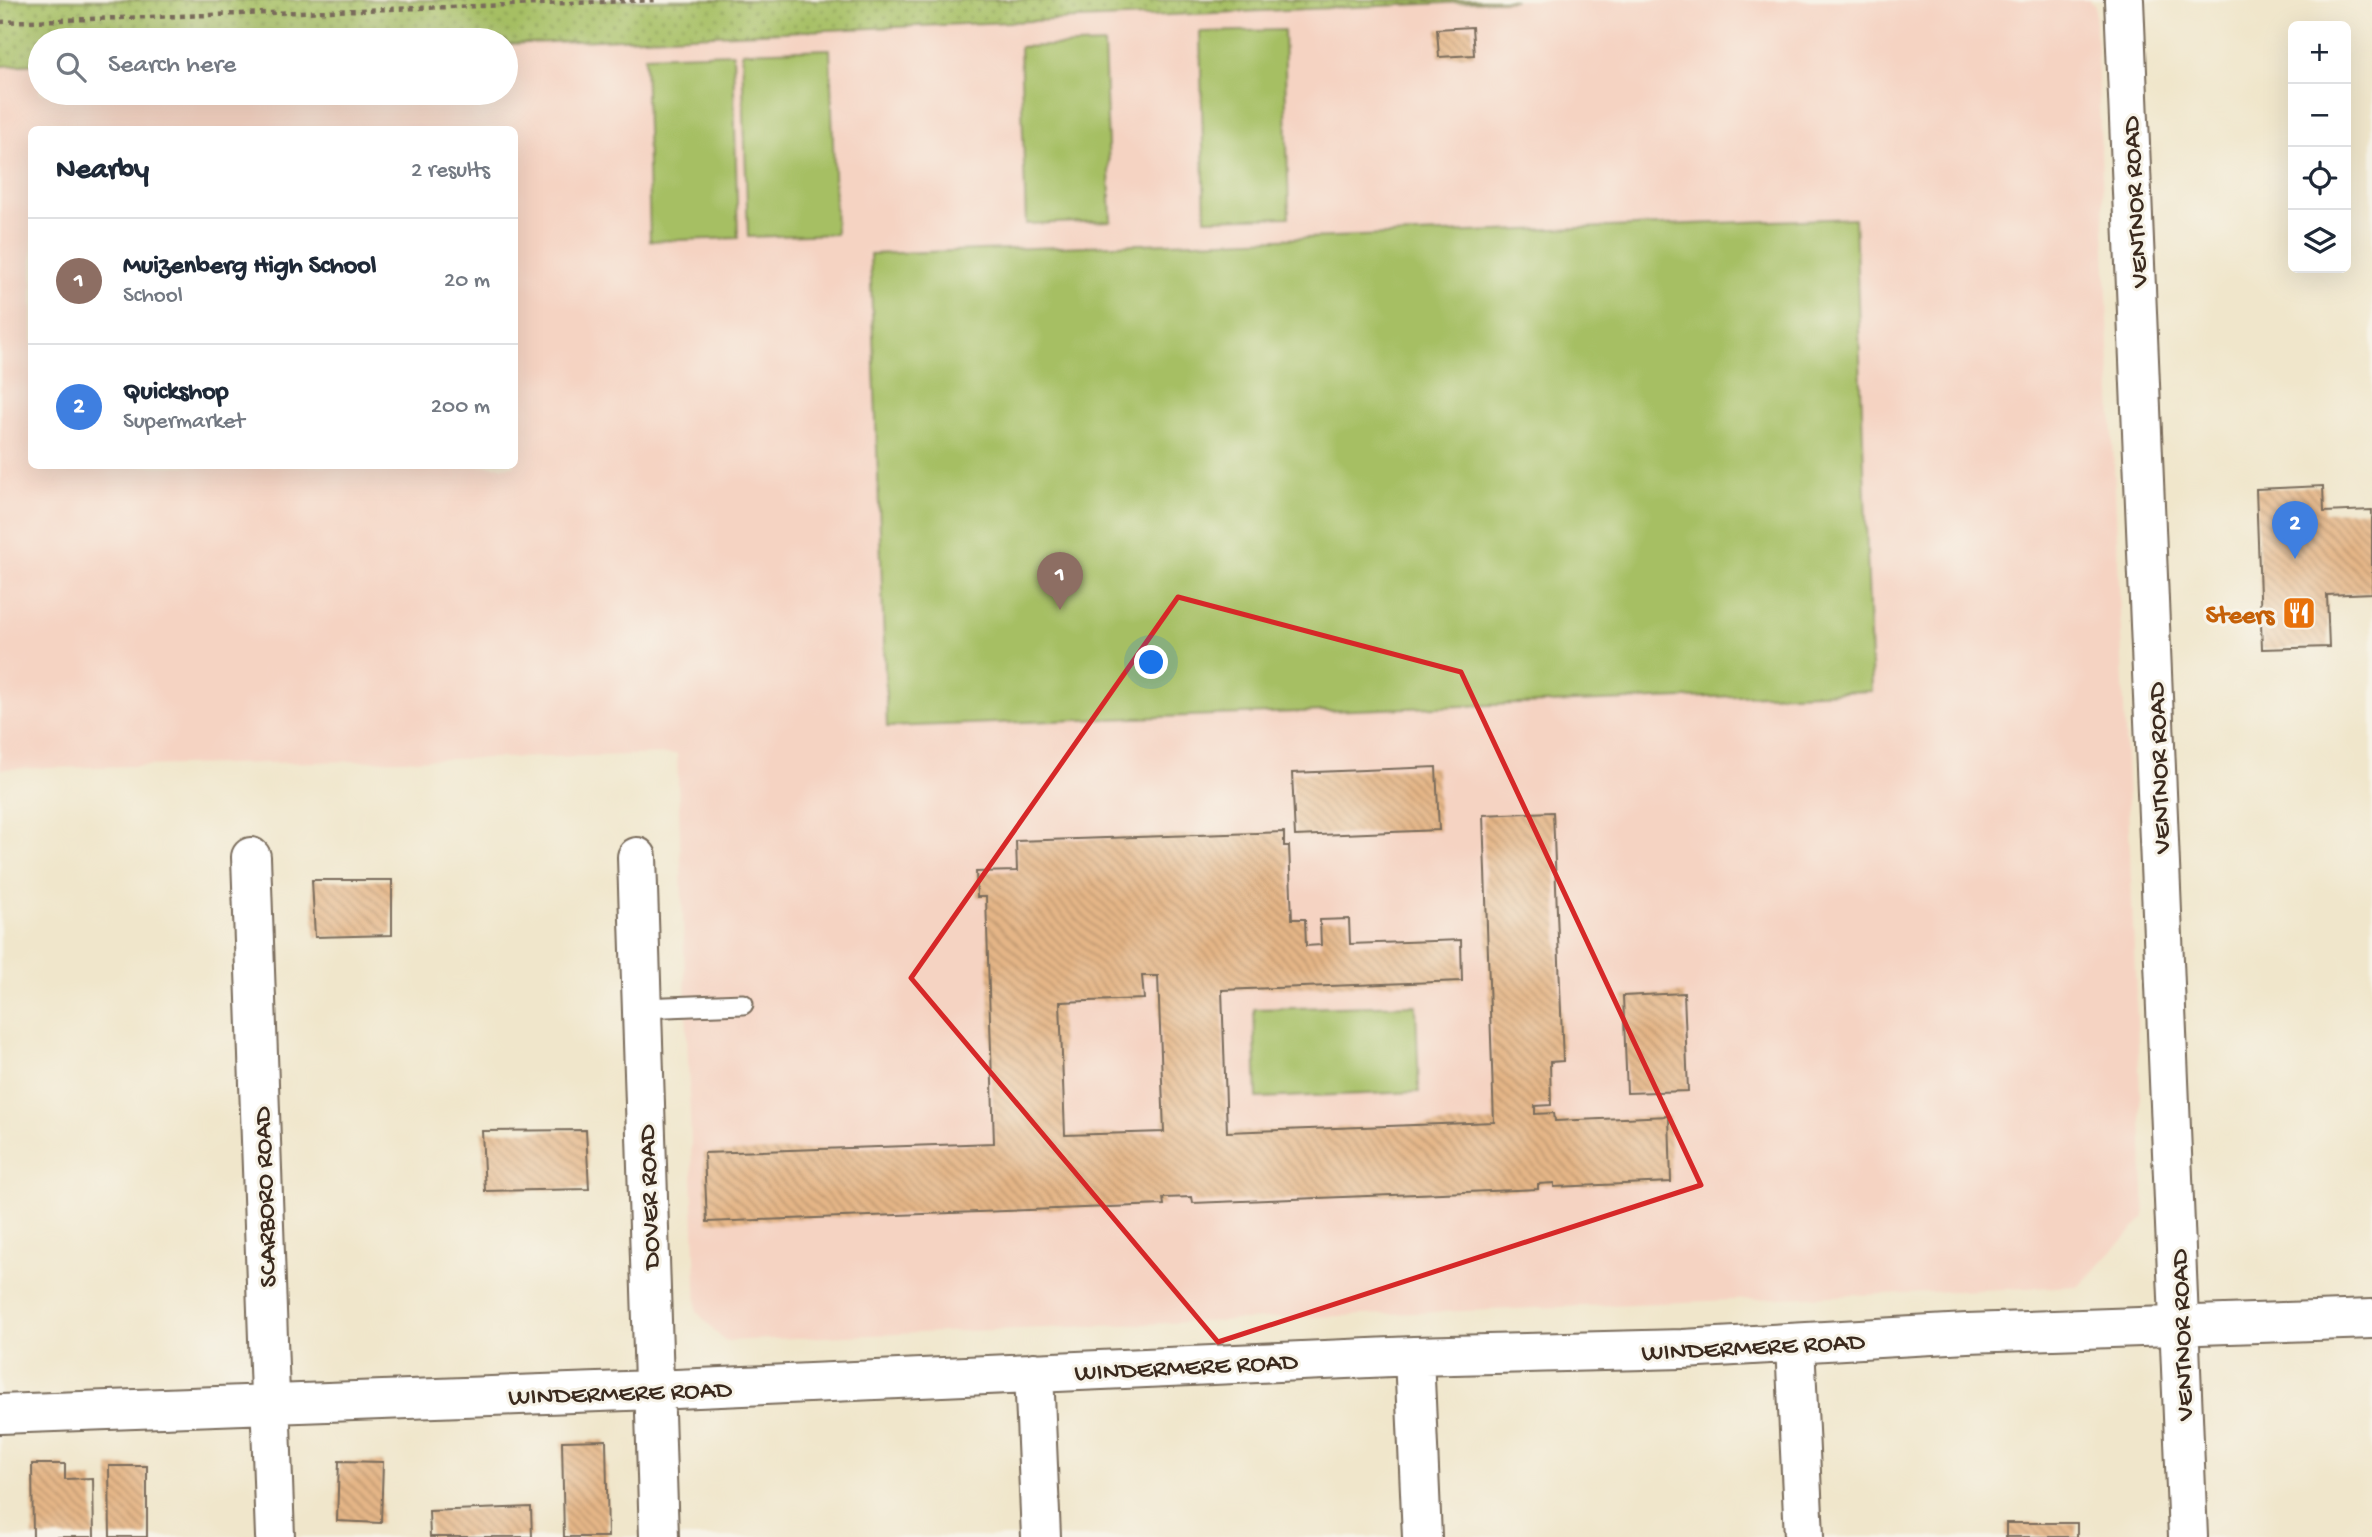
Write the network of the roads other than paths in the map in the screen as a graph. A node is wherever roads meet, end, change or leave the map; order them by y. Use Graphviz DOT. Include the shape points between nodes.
graph roads {
  1 [pos="2124,0"];
  2 [pos="637,856"];
  3 [pos="251,857"];
  4 [pos="743,1004"];
  5 [pos="642,1008"];
  6 [pos="2372,1319"];
  7 [pos="2179,1325"];
  8 [pos="1795,1344"];
  9 [pos="1415,1356"];
  10 [pos="1034,1372"];
  11 [pos="653,1390"];
  12 [pos="270,1402"];
  13 [pos="0,1414"];
  14 [pos="275,1537"];
  15 [pos="659,1537"];
  16 [pos="1041,1537"];
  17 [pos="1422,1537"];
  18 [pos="1804,1537"];
  19 [pos="2188,1537"];
  1 -- 7 [label="street, VENTNOR ROAD"];
  2 -- 5 [label="street, DOVER ROAD"];
  3 -- 12 [label="street, SCARBORO ROAD"];
  4 -- 5 [label="lane"];
  5 -- 11 [label="street, DOVER ROAD"];
  6 -- 7 [label="street, WINDERMERE ROAD"];
  7 -- 8 [label="street, WINDERMERE ROAD"];
  7 -- 19 [label="street, VENTNOR ROAD"];
  8 -- 9 [label="street, WINDERMERE ROAD"];
  8 -- 18 [label="street"];
  9 -- 10 [label="street, WINDERMERE ROAD"];
  9 -- 17 [label="street"];
  10 -- 11 [label="street, WINDERMERE ROAD"];
  10 -- 16 [label="street"];
  11 -- 12 [label="street, WINDERMERE ROAD"];
  11 -- 15 [label="street, DOVER ROAD"];
  12 -- 13 [label="street, WINDERMERE ROAD"];
  12 -- 14 [label="street, SCARBORO ROAD"];
}
